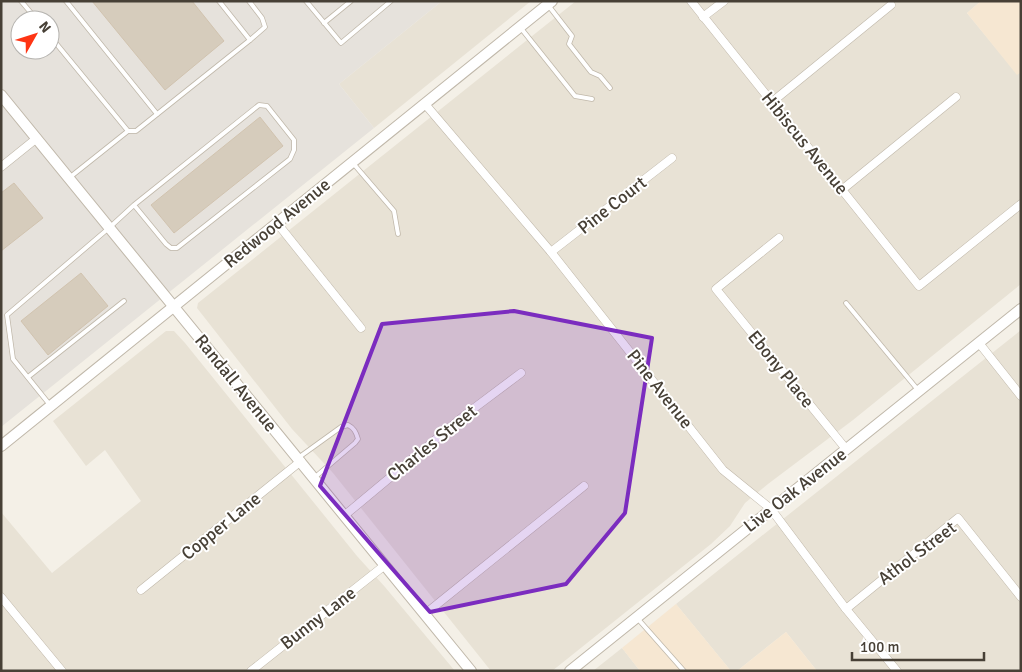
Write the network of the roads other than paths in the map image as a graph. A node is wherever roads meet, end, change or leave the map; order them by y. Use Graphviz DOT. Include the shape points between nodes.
graph roads {
  1 [pos="66,1"];
  2 [pos="219,1"];
  3 [pos="249,1"];
  4 [pos="314,1"];
  5 [pos="351,1"];
  6 [pos="391,1"];
  7 [pos="690,1"];
  8 [pos="724,1"];
  9 [pos="308,3"];
  10 [pos="550,3"];
  11 [pos="890,5"];
  12 [pos="703,17"];
  13 [pos="324,23"];
  14 [pos="520,27"];
  15 [pos="250,40"];
  16 [pos="60,48"];
  17 [pos="610,88"];
  18 [pos="1,95"];
  19 [pos="956,96"];
  20 [pos="592,99"];
  21 [pos="772,102"];
  22 [pos="425,104"];
  23 [pos="157,114"];
  24 [pos="128,131"];
  25 [pos="37,138"];
  26 [pos="672,158"];
  27 [pos="352,162"];
  28 [pos="1,167"];
  29 [pos="69,178"];
  30 [pos="843,189"];
  31 [pos="1021,204"];
  32 [pos="134,205"];
  33 [pos="277,223"];
  34 [pos="109,228"];
  35 [pos="398,234"];
  36 [pos="779,238"];
  37 [pos="551,252"];
  38 [pos="124,301"];
  39 [pos="846,303"];
  40 [pos="174,306"];
  41 [pos="1021,309"];
  42 [pos="361,328"];
  43 [pos="978,344"];
  44 [pos="520,373"];
  45 [pos="28,377"];
  46 [pos="919,391"];
  47 [pos="1021,396"];
  48 [pos="51,406"];
  49 [pos="1,446"];
  50 [pos="846,450"];
  51 [pos="299,460"];
  52 [pos="314,478"];
  53 [pos="584,486"];
  54 [pos="772,509"];
  55 [pos="345,515"];
  56 [pos="385,566"];
  57 [pos="142,590"];
  58 [pos="1,596"];
  59 [pos="1021,596"];
  60 [pos="846,609"];
  61 [pos="425,614"];
  62 [pos="637,617"];
  63 [pos="467,669"];
  64 [pos="62,671"];
  65 [pos="251,671"];
  66 [pos="570,671"];
  67 [pos="684,671"];
  68 [pos="897,671"];
  1 -- 23 [label="lane"];
  2 -- 15 [label="lane"];
  3 -- 15 [label="lane" via="265,26"];
  4 -- 9 [label="lane"];
  5 -- 13 [label="lane"];
  6 -- 13 [label="lane" via="341,43"];
  7 -- 12 [label="street, Hibiscus Avenue"];
  8 -- 12 [label="street"];
  9 -- 13 [label="lane"];
  10 -- 14 [label="street, Redwood Avenue"];
  10 -- 17 [label="lane" via="572,36 569,44"];
  11 -- 21 [label="street"];
  12 -- 21 [label="street, Hibiscus Avenue"];
  14 -- 20 [label="lane" via="575,96"];
  14 -- 22 [label="street, Redwood Avenue"];
  15 -- 23 [label="lane"];
  16 -- 24 [label="lane"];
  18 -- 25 [label="street, Randall Avenue"];
  19 -- 30 [label="street"];
  21 -- 30 [label="street, Hibiscus Avenue"];
  22 -- 27 [label="street, Redwood Avenue"];
  22 -- 37 [label="street, Pine Avenue"];
  23 -- 24 [label="lane" via="136,130"];
  24 -- 29 [label="lane"];
  25 -- 28 [label="street"];
  25 -- 29 [label="street, Randall Avenue"];
  26 -- 37 [label="street, Pine Court"];
  27 -- 33 [label="street, Redwood Avenue"];
  27 -- 35 [label="lane" via="394,211"];
  29 -- 34 [label="street, Randall Avenue"];
  30 -- 31 [label="street, Hibiscus Avenue" via="919,286"];
  32 -- 32 [label="lane" via="259,105 266,106 294,140 290,159 177,248 166,244"];
  32 -- 34 [label="lane"];
  33 -- 40 [label="street, Redwood Avenue"];
  33 -- 42 [label="street"];
  34 -- 40 [label="street, Randall Avenue"];
  34 -- 45 [label="lane" via="7,315 13,359"];
  36 -- 50 [label="street, Ebony Place" via="716,289"];
  37 -- 54 [label="street, Pine Avenue" via="723,470"];
  38 -- 45 [label="lane"];
  39 -- 46 [label="lane"];
  40 -- 48 [label="street, Redwood Avenue"];
  40 -- 51 [label="street, Randall Avenue"];
  41 -- 43 [label="street, Live Oak Avenue"];
  43 -- 46 [label="street, Live Oak Avenue"];
  43 -- 47 [label="street"];
  44 -- 55 [label="street, Charles Street"];
  45 -- 48 [label="lane"];
  46 -- 50 [label="street, Live Oak Avenue"];
  48 -- 49 [label="street, Redwood Avenue"];
  50 -- 54 [label="street, Live Oak Avenue"];
  51 -- 52 [label="street, Randall Avenue"];
  51 -- 52 [label="lane" via="341,427 348,425 353,428 358,439 355,443"];
  51 -- 57 [label="street, Copper Lane"];
  52 -- 55 [label="street, Randall Avenue"];
  53 -- 61 [label="street"];
  54 -- 60 [label="street, Pine Avenue"];
  54 -- 62 [label="street, Live Oak Avenue"];
  55 -- 56 [label="street, Randall Avenue"];
  56 -- 61 [label="street, Randall Avenue"];
  56 -- 65 [label="street, Bunny Lane"];
  58 -- 64 [label="street"];
  59 -- 60 [label="street, Athol Street" via="958,518"];
  60 -- 68 [label="street, Pine Avenue"];
  61 -- 63 [label="street, Randall Avenue"];
  62 -- 66 [label="street, Live Oak Avenue"];
  62 -- 67 [label="lane"];
}
